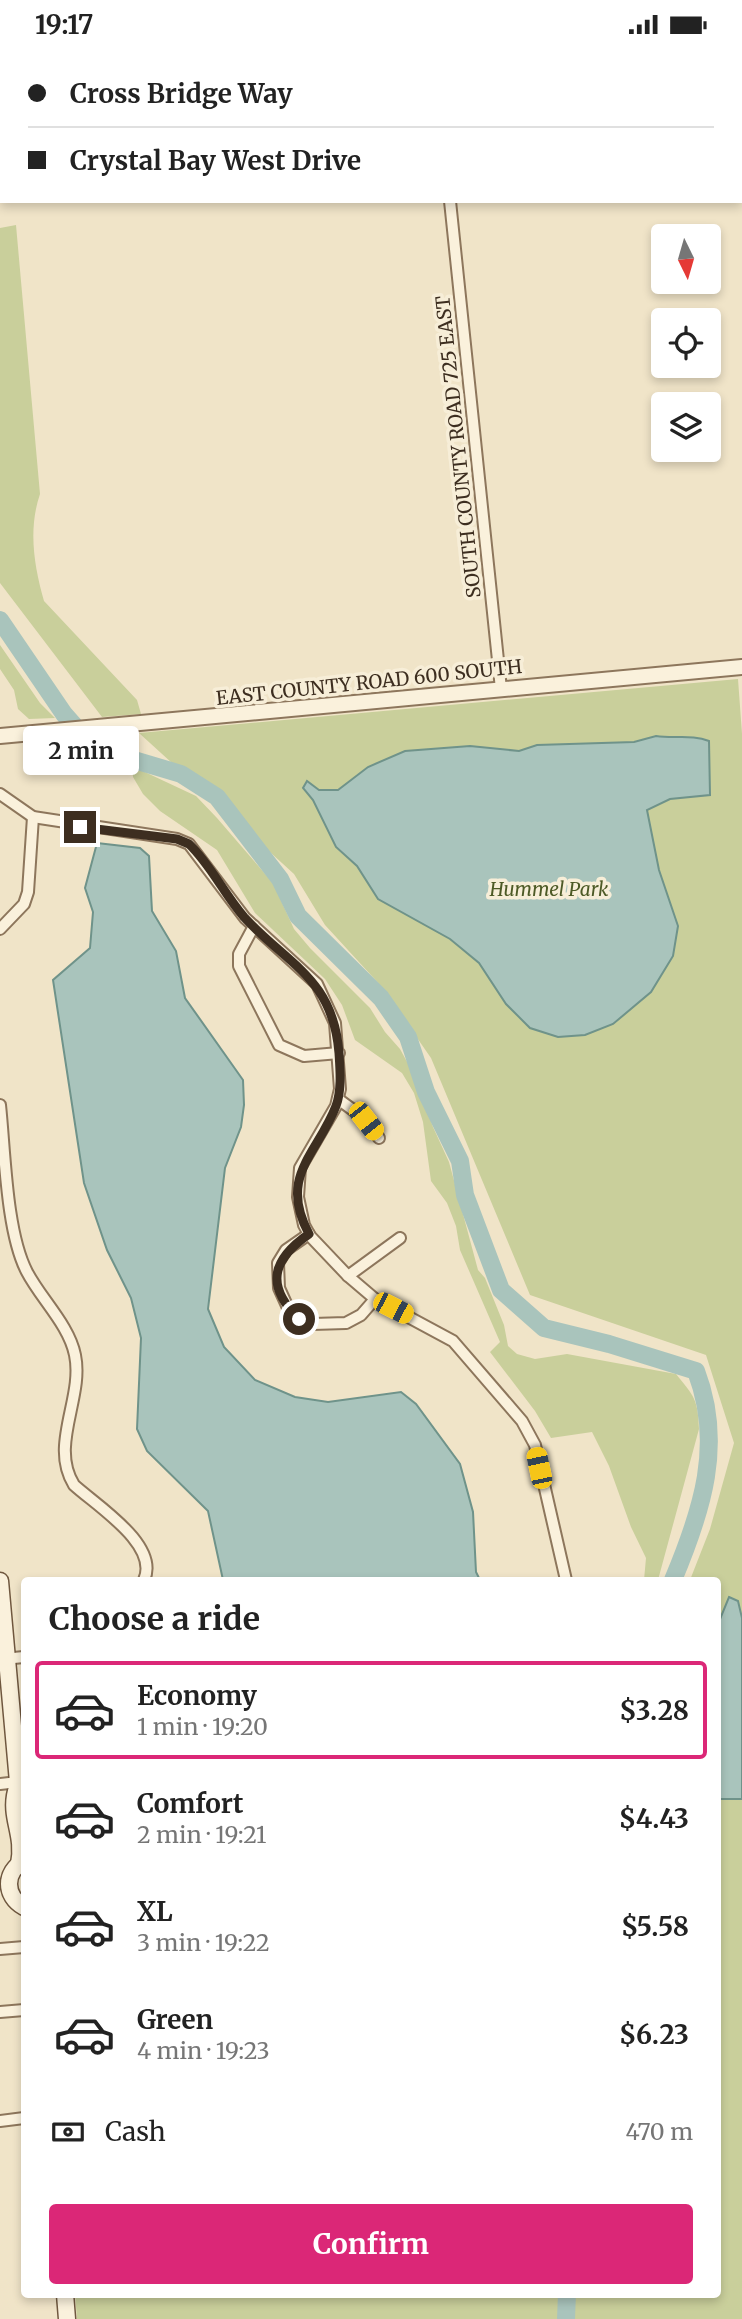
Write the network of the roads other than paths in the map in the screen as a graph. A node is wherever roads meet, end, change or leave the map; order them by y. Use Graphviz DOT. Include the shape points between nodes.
graph roads {
  1 [pos="450,203"];
  2 [pos="742,667"];
  3 [pos="501,689"];
  4 [pos="0,736"];
  5 [pos="0,794"];
  6 [pos="33,817"];
  7 [pos="254,926"];
  8 [pos="0,929"];
  9 [pos="339,1053"];
  10 [pos="338,1099"];
  11 [pos="0,1105"];
  12 [pos="379,1138"];
  13 [pos="2,1145"];
  14 [pos="309,1234"];
  15 [pos="400,1238"];
  16 [pos="348,1276"];
  17 [pos="375,1299"];
  18 [pos="145,1577"];
  19 [pos="565,1577"];
  20 [pos="0,1581"];
  21 [pos="4,1659"];
  22 [pos="19,1782"];
  23 [pos="0,1784"];
  24 [pos="21,1792"];
  25 [pos="21,1835"];
  26 [pos="21,1850"];
  27 [pos="14,1868"];
  28 [pos="16,1904"];
  29 [pos="21,1947"];
  30 [pos="0,1949"];
  31 [pos="21,2010"];
  32 [pos="0,2012"];
  33 [pos="21,2118"];
  34 [pos="0,2121"];
  35 [pos="65,2298"];
  36 [pos="67,2319"];
  1 -- 3 [label="street, SOUTH COUNTY ROAD 725 EAST"];
  2 -- 3 [label="street, EAST COUNTY ROAD 600 SOUTH"];
  3 -- 4 [label="street, EAST COUNTY ROAD 600 SOUTH"];
  5 -- 6 [label="street"];
  6 -- 7 [label="street" via="189,844"];
  6 -- 8 [label="street" via="28,891 24,904"];
  7 -- 9 [label="street" via="317,984 335,1023"];
  7 -- 9 [label="street" via="239,954 239,965 279,1045 304,1056"];
  9 -- 10 [label="street"];
  10 -- 12 [label="street"];
  10 -- 14 [label="street" via="300,1168 298,1197"];
  11 -- 13 [label="street"];
  13 -- 18 [label="street" via="21,1257 75,1354 65,1451 69,1476 143,1549"];
  14 -- 16 [label="street"];
  14 -- 17 [label="street" via="286,1250 278,1263 279,1288 289,1310 313,1324 346,1323"];
  15 -- 16 [label="street"];
  16 -- 17 [label="street"];
  17 -- 19 [label="street" via="453,1341 529,1433"];
  20 -- 21 [label="main road"];
  21 -- 22 [label="main road"];
  22 -- 23 [label="street"];
  22 -- 24 [label="main road"];
  22 -- 25 [label="main road" via="14,1801"];
  26 -- 27 [label="main road"];
  27 -- 28 [label="main road" via="9,1883"];
  29 -- 30 [label="street"];
  31 -- 32 [label="street"];
  33 -- 34 [label="street"];
  35 -- 36 [label="main road"];
}
